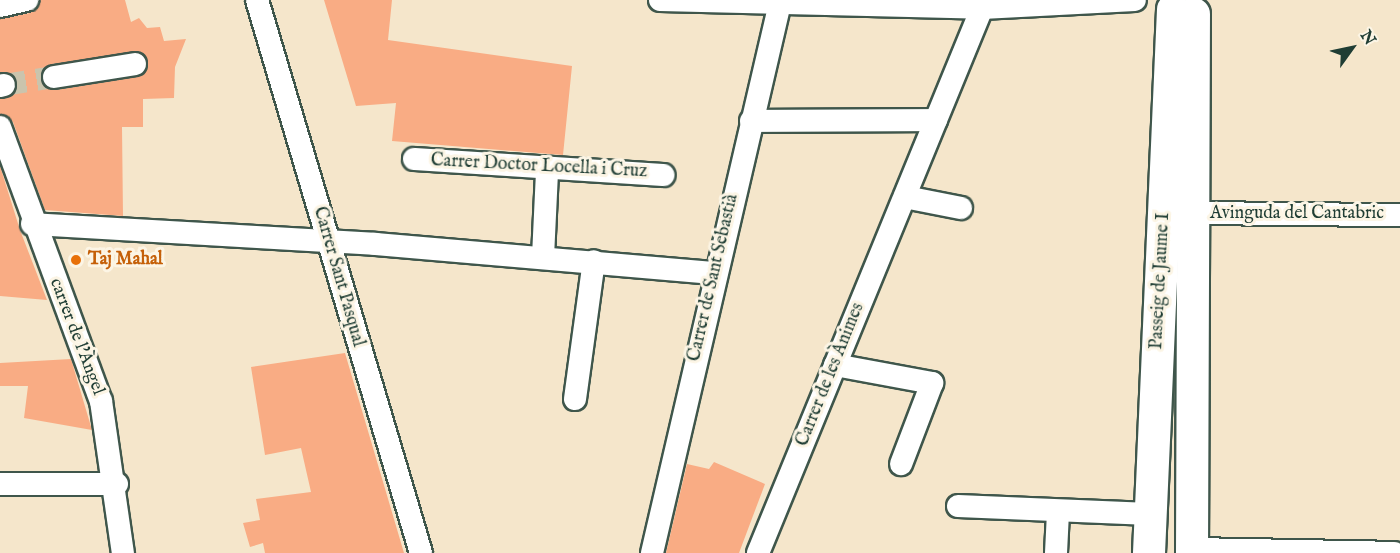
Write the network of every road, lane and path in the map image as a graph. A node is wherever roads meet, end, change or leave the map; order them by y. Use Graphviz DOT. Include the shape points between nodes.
graph roads {
  1 [pos="27,0"];
  2 [pos="257,0"];
  3 [pos="660,0"];
  4 [pos="1135,0"];
  5 [pos="780,3"];
  6 [pos="0,6"];
  7 [pos="1185,6"];
  8 [pos="982,8"];
  9 [pos="135,64"];
  10 [pos="54,77"];
  11 [pos="936,120"];
  12 [pos="751,121"];
  13 [pos="0,127"];
  14 [pos="414,159"];
  15 [pos="547,171"];
  16 [pos="663,175"];
  17 [pos="905,197"];
  18 [pos="961,208"];
  19 [pos="1195,213"];
  20 [pos="1400,214"];
  21 [pos="32,224"];
  22 [pos="328,244"];
  23 [pos="543,257"];
  24 [pos="594,261"];
  25 [pos="714,273"];
  26 [pos="835,365"];
  27 [pos="575,399"];
  28 [pos="901,464"];
  29 [pos="0,484"];
  30 [pos="117,484"];
  31 [pos="958,506"];
  32 [pos="1058,512"];
  33 [pos="1150,513"];
  34 [pos="1192,551"];
  35 [pos="123,553"];
  36 [pos="421,553"];
  37 [pos="652,553"];
  38 [pos="758,553"];
  39 [pos="1056,553"];
  40 [pos="1149,553"];
  41 [pos="1394,553"];
  1 -- 6 [label="street"];
  2 -- 22 [label="street, Carrer Sant Pasqual"];
  3 -- 5 [label="street"];
  4 -- 8 [label="street"];
  5 -- 8 [label="street"];
  5 -- 12 [label="street, Carrer de Sant Sebastià"];
  7 -- 19 [label="street, Passeig de Jaume I"];
  7 -- 33 [label="street, Passeig de Jaume I"];
  8 -- 11 [label="street, Carrer de les Ànimes"];
  9 -- 10 [label="street"];
  11 -- 12 [label="street"];
  11 -- 17 [label="street, Carrer de les Ànimes"];
  12 -- 25 [label="street, Carrer de Sant Sebastià"];
  13 -- 21 [label="street, carrer de l'Àngel"];
  14 -- 15 [label="street, Carrer Doctor Locella i Cruz"];
  15 -- 16 [label="street, Carrer Doctor Locella i Cruz" via="592,168"];
  15 -- 23 [label="street"];
  17 -- 18 [label="street"];
  17 -- 26 [label="street, Carrer de les Ànimes"];
  19 -- 20 [label="street, Avinguda del Cantabric"];
  19 -- 34 [label="street, Passeig de Jaume I"];
  21 -- 22 [label="street"];
  21 -- 30 [label="street, carrer de l'Àngel" via="101,401"];
  22 -- 23 [label="street"];
  22 -- 36 [label="street, Carrer Sant Pasqual"];
  23 -- 24 [label="street"];
  24 -- 25 [label="street"];
  24 -- 27 [label="street"];
  25 -- 37 [label="street, Carrer de Sant Sebastià"];
  26 -- 28 [label="street, Carrer de les Ànimes" via="932,383"];
  26 -- 38 [label="street, Carrer de les Ànimes"];
  29 -- 30 [label="street"];
  30 -- 35 [label="street, carrer de l'Àngel"];
  31 -- 32 [label="street"];
  32 -- 33 [label="street"];
  32 -- 39 [label="street"];
  33 -- 40 [label="street, Passeig de Jaume I"];
  34 -- 41 [label="street"];
}
